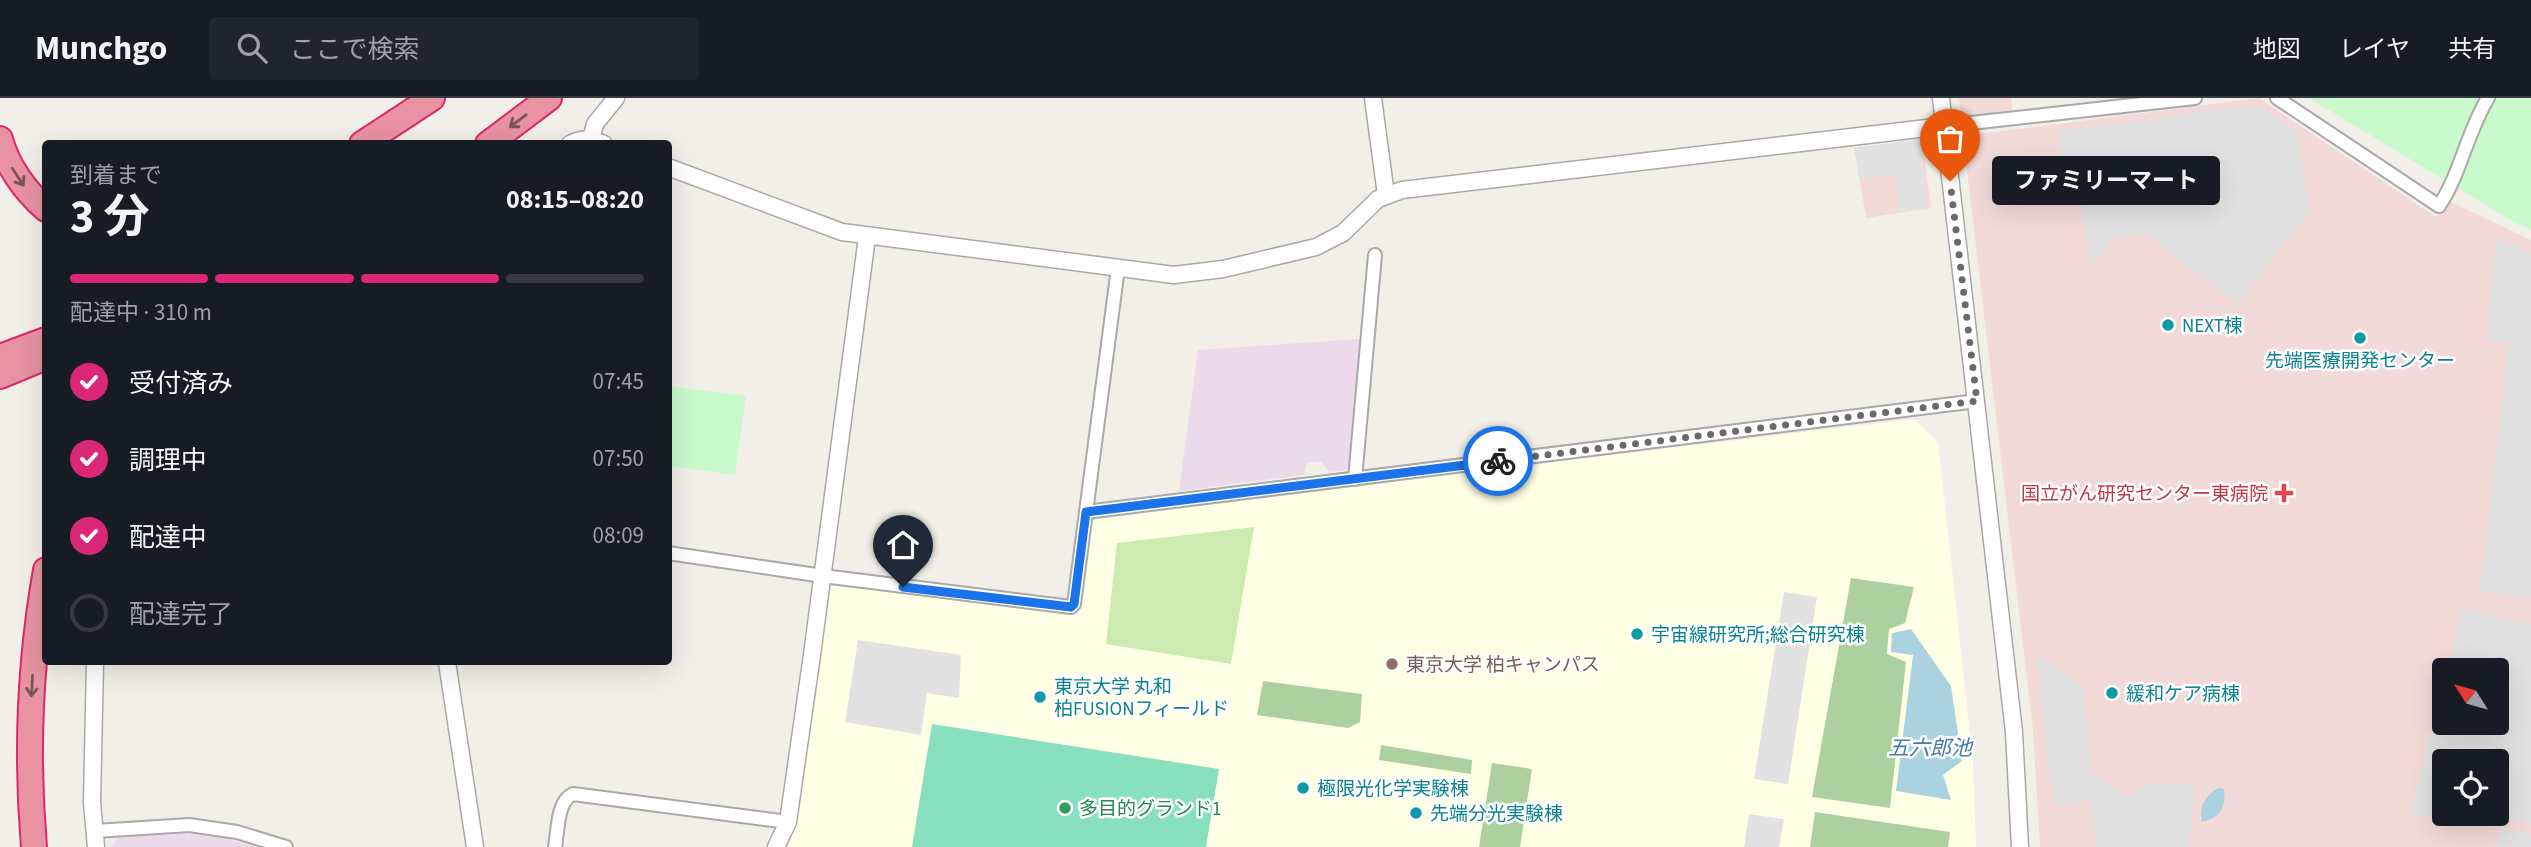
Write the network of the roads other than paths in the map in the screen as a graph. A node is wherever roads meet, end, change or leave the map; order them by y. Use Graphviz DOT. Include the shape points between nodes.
graph roads {
  1 [pos="432,98"];
  2 [pos="549,98"];
  3 [pos="616,98"];
  4 [pos="1373,98"];
  5 [pos="1941,98"];
  6 [pos="2195,98"];
  7 [pos="2277,98"];
  8 [pos="2488,98"];
  9 [pos="1944,126"];
  10 [pos="0,139"];
  11 [pos="368,140"];
  12 [pos="493,140"];
  13 [pos="598,140"];
  14 [pos="672,168"];
  15 [pos="1386,195"];
  16 [pos="42,205"];
  17 [pos="867,237"];
  18 [pos="1375,255"];
  19 [pos="1118,268"];
  20 [pos="42,341"];
  21 [pos="0,357"];
  22 [pos="42,359"];
  23 [pos="0,376"];
  24 [pos="1977,401"];
  25 [pos="1355,479"];
  26 [pos="1086,512"];
  27 [pos="672,554"];
  28 [pos="822,576"];
  29 [pos="42,598"];
  30 [pos="95,665"];
  31 [pos="447,665"];
  32 [pos="788,821"];
  33 [pos="95,839"];
  34 [pos="34,847"];
  35 [pos="286,847"];
  36 [pos="475,847"];
  37 [pos="555,847"];
  38 [pos="776,847"];
  39 [pos="2020,847"];
  1 -- 11 [label="highway"];
  2 -- 12 [label="highway, one-way"];
  3 -- 13 [label="street" via="595,124"];
  4 -- 15 [label="street"];
  5 -- 9 [label="street"];
  6 -- 9 [label="street"];
  7 -- 8 [label="street" via="2439,206"];
  9 -- 15 [label="street"];
  9 -- 24 [label="street"];
  10 -- 16 [label="highway, one-way" via="23,185"];
  14 -- 17 [label="street" via="842,232"];
  15 -- 19 [label="street" via="1343,233 1316,247 1194,274"];
  17 -- 19 [label="street"];
  17 -- 28 [label="street"];
  18 -- 25 [label="street"];
  19 -- 26 [label="street"];
  20 -- 21 [label="highway"];
  22 -- 23 [label="highway"];
  24 -- 25 [label="street"];
  24 -- 39 [label="street" via="2014,732"];
  25 -- 26 [label="street"];
  26 -- 28 [label="street" via="1071,607"];
  27 -- 28 [label="street"];
  28 -- 32 [label="street"];
  29 -- 34 [label="highway, one-way" via="30,723"];
  30 -- 33 [label="street"];
  31 -- 36 [label="street"];
  32 -- 37 [label="street" via="573,793 562,804"];
  32 -- 38 [label="street"];
  33 -- 35 [label="street" via="190,825 237,832"];
}
